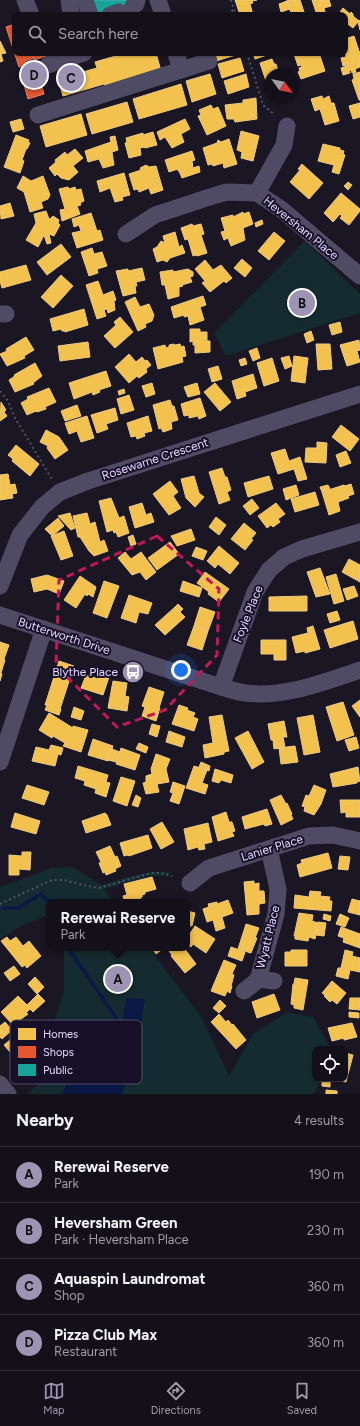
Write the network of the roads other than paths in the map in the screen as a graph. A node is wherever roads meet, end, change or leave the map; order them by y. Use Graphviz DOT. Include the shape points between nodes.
graph roads {
  1 [pos="25,0"];
  2 [pos="85,0"];
  3 [pos="158,0"];
  4 [pos="30,12"];
  5 [pos="89,12"];
  6 [pos="162,12"];
  7 [pos="74,56"];
  8 [pos="177,56"];
  9 [pos="209,61"];
  10 [pos="48,65"];
  11 [pos="182,70"];
  12 [pos="38,115"];
  13 [pos="287,126"];
  14 [pos="257,193"];
  15 [pos="126,234"];
  16 [pos="360,276"];
  17 [pos="360,394"];
  18 [pos="360,532"];
  19 [pos="0,586"];
  20 [pos="0,615"];
  21 [pos="44,629"];
  22 [pos="360,670"];
  23 [pos="221,687"];
  24 [pos="0,762"];
  25 [pos="360,841"];
  26 [pos="269,848"];
  27 [pos="190,883"];
  28 [pos="244,992"];
  29 [pos="0,1084"];
  30 [pos="8,1094"];
  1 -- 4 [label="street"];
  2 -- 5 [label="street"];
  3 -- 6 [label="street"];
  7 -- 10 [label="street"];
  8 -- 11 [label="street"];
  9 -- 11 [label="street"];
  11 -- 12 [label="street"];
  13 -- 14 [label="street" via="284,145"];
  14 -- 15 [label="street, Heversham Place" via="227,192 216,195 155,215"];
  14 -- 16 [label="street, Heversham Place" via="281,209"];
  17 -- 19 [label="street, Rosewarne Crescent" via="60,492 42,507 20,534"];
  18 -- 23 [label="street, Foyle Place" via="302,549 284,557 269,570 255,592"];
  20 -- 21 [label="street, Butterworth Drive"];
  21 -- 23 [label="street, Butterworth Drive"];
  21 -- 24 [label="street"];
  22 -- 23 [label="street, Butterworth Drive" via="322,682 268,694 245,693"];
  25 -- 26 [label="street, Lanier Place" via="334,835 320,835"];
  26 -- 27 [label="street, Lanier Place" via="209,868"];
  26 -- 28 [label="street, Wyatt Place" via="278,889 266,980"];
  29 -- 30 [label="street"];
}
